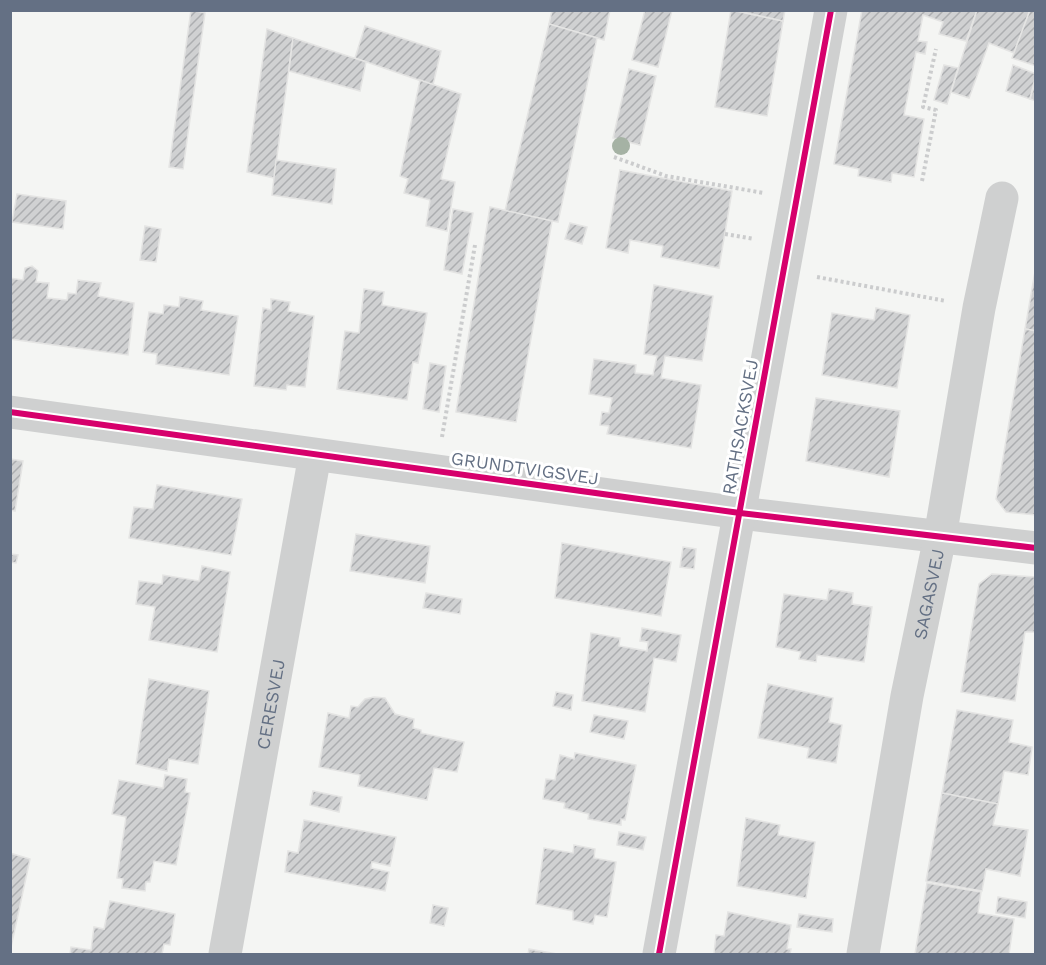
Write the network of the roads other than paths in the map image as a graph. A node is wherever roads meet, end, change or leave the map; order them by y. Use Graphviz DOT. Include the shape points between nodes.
graph roads {
  1 [pos="831,10"];
  2 [pos="1002,198"];
  3 [pos="10,412"];
  4 [pos="315,455"];
  5 [pos="740,513"];
  6 [pos="940,537"];
  7 [pos="1035,548"];
  8 [pos="225,954"];
  9 [pos="659,954"];
  10 [pos="863,954"];
  1 -- 5 [label="street, RATHSACKSVEJ"];
  2 -- 6 [label="street, SAGASVEJ"];
  3 -- 4 [label="street, GRUNDTVIGSVEJ"];
  4 -- 5 [label="street, GRUNDTVIGSVEJ"];
  4 -- 8 [label="street, CERESVEJ"];
  5 -- 6 [label="street, GRUNDTVIGSVEJ"];
  5 -- 9 [label="street, RATHSACKSVEJ"];
  6 -- 7 [label="street, GRUNDTVIGSVEJ"];
  6 -- 10 [label="street, SAGASVEJ"];
}
